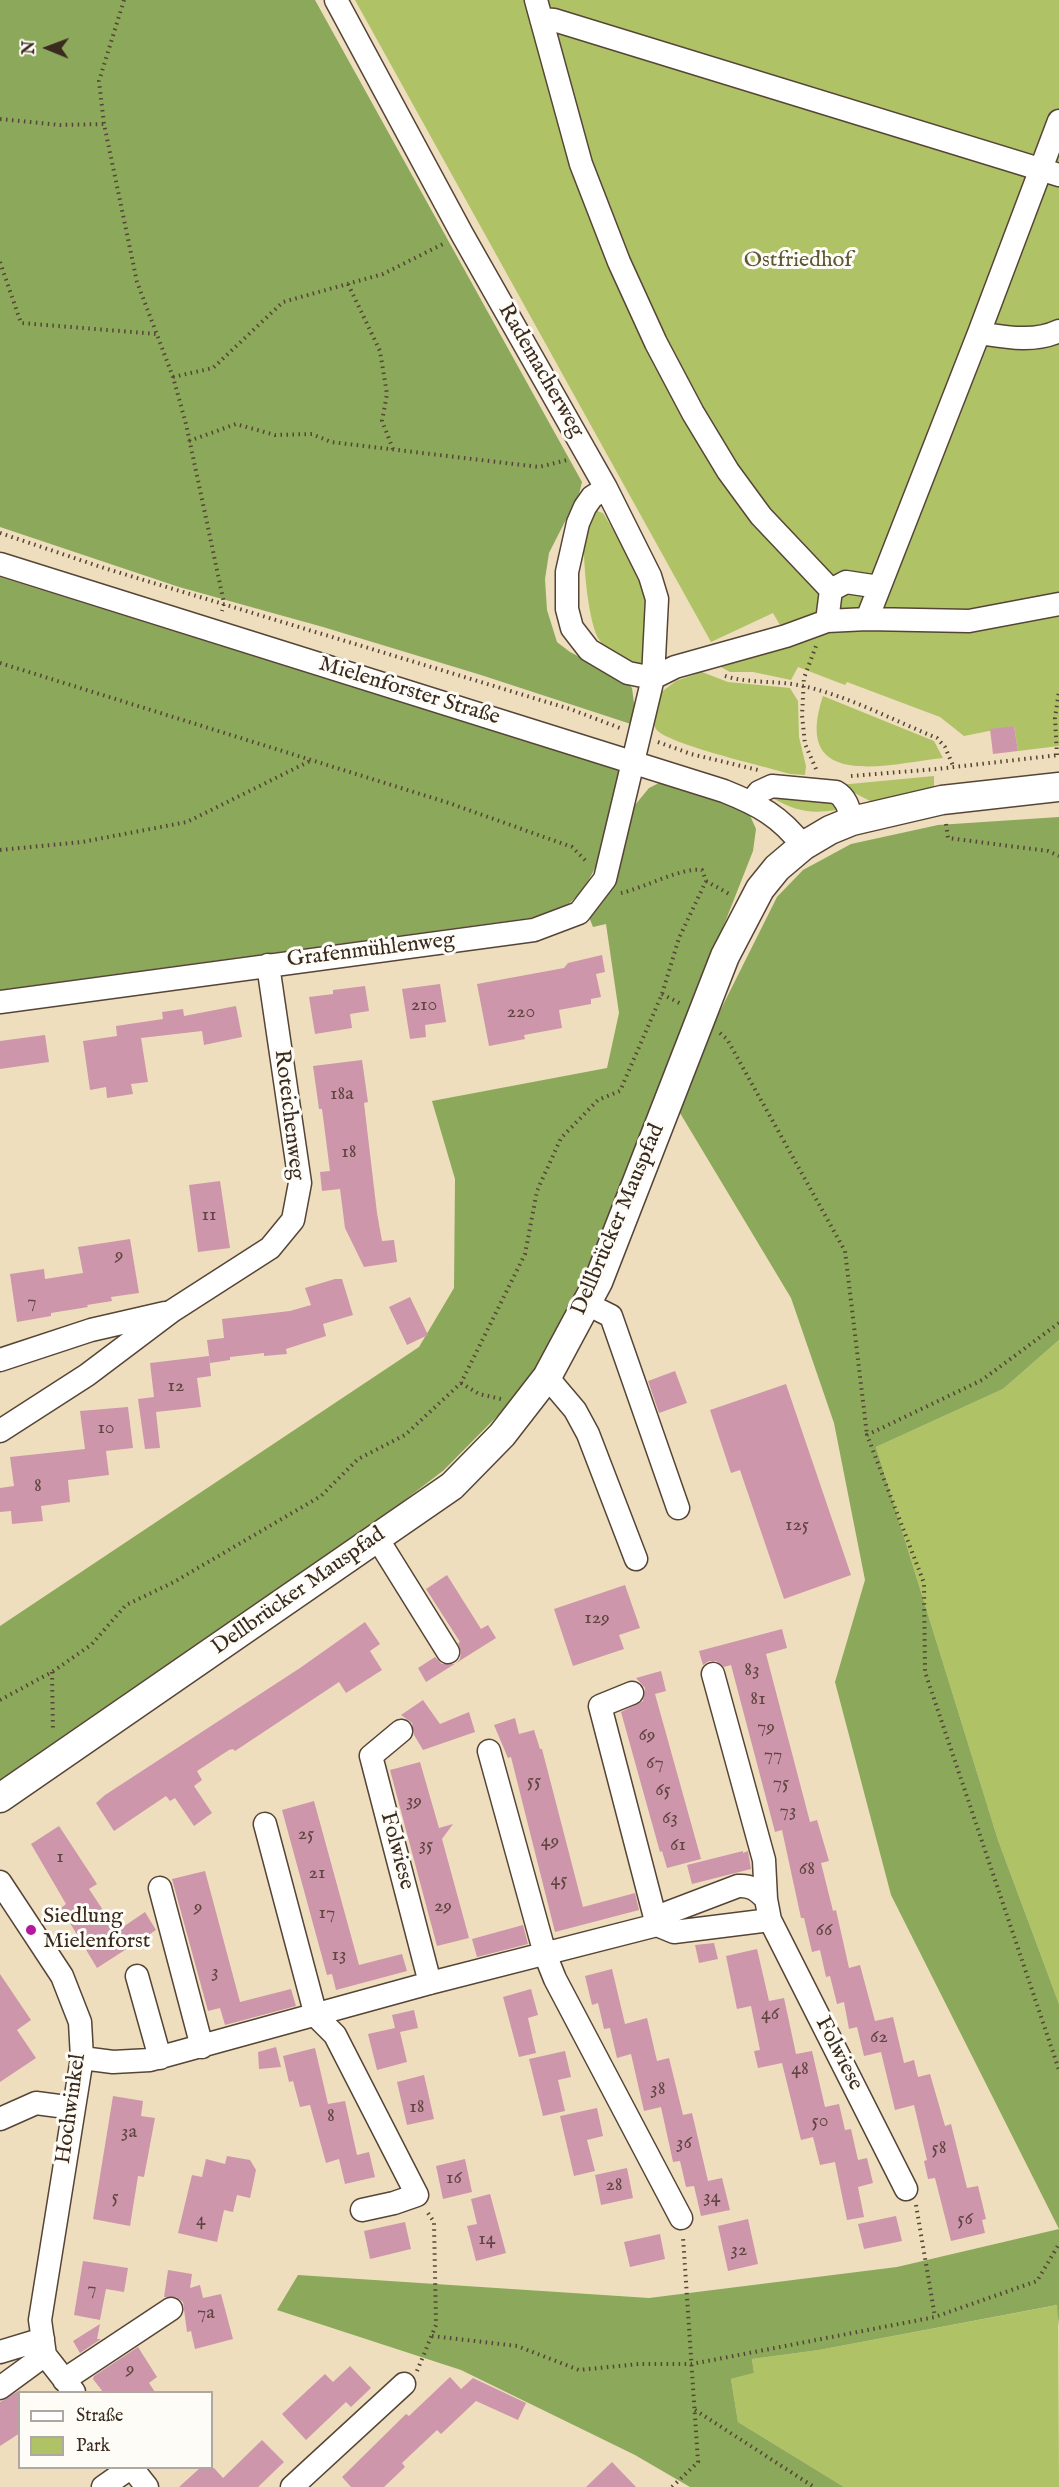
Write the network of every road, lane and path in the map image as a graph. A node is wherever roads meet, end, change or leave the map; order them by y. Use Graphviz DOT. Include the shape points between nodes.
graph roads {
  1 [pos="124,0"];
  2 [pos="336,0"];
  3 [pos="538,10"];
  4 [pos="0,119"];
  5 [pos="1059,121"];
  6 [pos="104,124"];
  7 [pos="1050,172"];
  8 [pos="462,234"];
  9 [pos="0,262"];
  10 [pos="348,284"];
  11 [pos="1059,331"];
  12 [pos="979,333"];
  13 [pos="157,334"];
  14 [pos="173,377"];
  15 [pos="189,441"];
  16 [pos="393,449"];
  17 [pos="590,460"];
  18 [pos="606,488"];
  19 [pos="0,533"];
  20 [pos="0,564"];
  21 [pos="879,586"];
  22 [pos="831,591"];
  23 [pos="224,603"];
  24 [pos="1059,604"];
  25 [pos="867,618"];
  26 [pos="826,621"];
  27 [pos="215,631"];
  28 [pos="702,660"];
  29 [pos="0,663"];
  30 [pos="653,678"];
  31 [pos="804,686"];
  32 [pos="1059,691"];
  33 [pos="1057,718"];
  34 [pos="640,736"];
  35 [pos="1058,755"];
  36 [pos="310,760"];
  37 [pos="633,763"];
  38 [pos="954,768"];
  39 [pos="760,770"];
  40 [pos="840,777"];
  41 [pos="822,779"];
  42 [pos="1059,787"];
  43 [pos="751,802"];
  44 [pos="852,822"];
  45 [pos="948,838"];
  46 [pos="802,846"];
  47 [pos="0,850"];
  48 [pos="1059,856"];
  49 [pos="592,895"];
  50 [pos="268,965"];
  51 [pos="0,1002"];
  52 [pos="719,1032"];
  53 [pos="587,1304"];
  54 [pos="172,1311"];
  55 [pos="1059,1323"];
  56 [pos="0,1360"];
  57 [pos="548,1377"];
  58 [pos="460,1383"];
  59 [pos="526,1404"];
  60 [pos="0,1431"];
  61 [pos="867,1435"];
  62 [pos="678,1508"];
  63 [pos="378,1538"];
  64 [pos="636,1559"];
  65 [pos="448,1652"];
  66 [pos="52,1672"];
  67 [pos="713,1674"];
  68 [pos="632,1693"];
  69 [pos="0,1700"];
  70 [pos="401,1731"];
  71 [pos="489,1751"];
  72 [pos="54,1762"];
  73 [pos="0,1798"];
  74 [pos="265,1824"];
  75 [pos="0,1882"];
  76 [pos="160,1888"];
  77 [pos="768,1910"];
  78 [pos="657,1925"];
  79 [pos="545,1954"];
  80 [pos="137,1976"];
  81 [pos="430,1983"];
  82 [pos="316,2016"];
  83 [pos="202,2047"];
  84 [pos="82,2058"];
  85 [pos="160,2058"];
  86 [pos="1059,2070"];
  87 [pos="74,2108"];
  88 [pos="0,2119"];
  89 [pos="906,2188"];
  90 [pos="417,2194"];
  91 [pos="362,2210"];
  92 [pos="681,2218"];
  93 [pos="1059,2244"];
  94 [pos="171,2309"];
  95 [pos="935,2317"];
  96 [pos="432,2336"];
  97 [pos="44,2347"];
  98 [pos="0,2352"];
  99 [pos="692,2364"];
  100 [pos="404,2384"];
  101 [pos="69,2386"];
  102 [pos="0,2388"];
  103 [pos="695,2410"];
  104 [pos="130,2469"];
  105 [pos="132,2469"];
  106 [pos="103,2487"];
  107 [pos="147,2487"];
  108 [pos="292,2487"];
  109 [pos="672,2487"];
  110 [pos="814,2487"];
  1 -- 6 [label="path" via="99,81"];
  2 -- 8 [label="street, Rademacherweg"];
  3 -- 7 [label="street" via="554,20"];
  3 -- 22 [label="street" via="581,164 656,343 728,471 760,516"];
  4 -- 6 [label="path" via="60,126"];
  5 -- 7 [label="street"];
  6 -- 13 [label="path" via="137,282"];
  7 -- 12 [label="street"];
  8 -- 10 [label="path" via="383,274"];
  8 -- 17 [label="street, Rademacherweg"];
  9 -- 13 [label="path" via="21,323"];
  10 -- 14 [label="path" via="283,302 213,368"];
  10 -- 16 [label="path" via="380,351 387,394 382,421"];
  11 -- 12 [label="street" via="1031,338"];
  12 -- 21 [label="street"];
  13 -- 14 [label="path"];
  14 -- 15 [label="path"];
  15 -- 16 [label="path" via="236,424 275,435 312,434 331,442"];
  15 -- 23 [label="path"];
  16 -- 17 [label="path" via="539,467"];
  17 -- 18 [label="street, Rademacherweg"];
  18 -- 30 [label="street, Rademacherweg" via="650,576 657,599"];
  18 -- 30 [label="street" via="592,497 578,523 567,572 567,609 572,628 589,650 628,673"];
  19 -- 23 [label="path"];
  20 -- 27 [label="street, Mielenforster Straße"];
  21 -- 22 [label="street" via="846,582"];
  21 -- 25 [label="street"];
  22 -- 26 [label="street"];
  23 -- 27 [label="path"];
  23 -- 34 [label="path" via="570,709"];
  24 -- 25 [label="street" via="969,621"];
  25 -- 26 [label="street"];
  26 -- 28 [label="street"];
  26 -- 31 [label="path"];
  27 -- 37 [label="street, Mielenforster Straße"];
  28 -- 30 [label="street"];
  28 -- 31 [label="path" via="735,679"];
  29 -- 36 [label="path"];
  30 -- 34 [label="street, Rademacherweg"];
  31 -- 38 [label="path" via="938,738"];
  31 -- 41 [label="path" via="805,744"];
  32 -- 33 [label="path"];
  33 -- 35 [label="path"];
  34 -- 37 [label="street, Rademacherweg"];
  34 -- 39 [label="path" via="692,754"];
  35 -- 38 [label="path"];
  36 -- 47 [label="path" via="187,822 82,842"];
  36 -- 49 [label="path" via="572,847 590,866"];
  37 -- 43 [label="street, Mielenforster Straße"];
  37 -- 49 [label="street, Grafenmühlenweg" via="605,879"];
  38 -- 40 [label="path"];
  42 -- 44 [label="main road, Dellbrücker Mauspfad" via="942,800"];
  43 -- 44 [label="street" via="759,792 772,786 836,792 847,804"];
  43 -- 46 [label="street, Mielenforster Straße" via="789,828"];
  44 -- 46 [label="main road, Dellbrücker Mauspfad"];
  45 -- 48 [label="path" via="1048,850"];
  46 -- 53 [label="main road, Dellbrücker Mauspfad" via="760,889 725,956"];
  49 -- 50 [label="street, Grafenmühlenweg" via="579,913 534,930"];
  49 -- 58 [label="path" via="639,889 692,868 702,870 706,880 679,938 662,994 620,1091 598,1100 561,1138 537,1191 525,1254"];
  50 -- 51 [label="street, Grafenmühlenweg"];
  50 -- 54 [label="street, Roteichenweg" via="300,1183 293,1220 270,1248"];
  52 -- 61 [label="path" via="727,1039 845,1251"];
  53 -- 57 [label="main road, Dellbrücker Mauspfad"];
  53 -- 62 [label="street" via="611,1316"];
  54 -- 56 [label="street, Roteichenweg" via="91,1330"];
  54 -- 60 [label="street, Roteichenweg" via="87,1375"];
  55 -- 61 [label="path" via="982,1380"];
  57 -- 59 [label="main road, Dellbrücker Mauspfad"];
  57 -- 64 [label="street" via="588,1434"];
  58 -- 59 [label="path" via="479,1394"];
  58 -- 66 [label="path" via="405,1435 358,1459 321,1496 174,1582 126,1605 91,1645"];
  59 -- 63 [label="main road, Dellbrücker Mauspfad" via="452,1486"];
  61 -- 86 [label="path" via="924,1583 925,1672"];
  63 -- 65 [label="street"];
  63 -- 72 [label="main road, Dellbrücker Mauspfad"];
  66 -- 69 [label="path"];
  66 -- 72 [label="path"];
  67 -- 77 [label="street, Folwiese" via="764,1860"];
  68 -- 78 [label="street" via="600,1706"];
  70 -- 81 [label="street, Folwiese" via="371,1756"];
  71 -- 79 [label="street"];
  72 -- 73 [label="main road, Dellbrücker Mauspfad"];
  74 -- 82 [label="street"];
  75 -- 84 [label="street, Hochwinkel" via="62,1976 80,2022"];
  76 -- 83 [label="street"];
  77 -- 78 [label="street" via="675,1932"];
  77 -- 78 [label="street" via="756,1889 738,1886 667,1913"];
  77 -- 89 [label="street, Folwiese"];
  78 -- 79 [label="street"];
  79 -- 81 [label="street"];
  79 -- 92 [label="street"];
  80 -- 85 [label="street"];
  81 -- 82 [label="street"];
  82 -- 83 [label="street"];
  82 -- 90 [label="street" via="335,2035"];
  83 -- 85 [label="street"];
  84 -- 85 [label="street" via="113,2062"];
  84 -- 87 [label="street, Hochwinkel"];
  87 -- 88 [label="street" via="36,2103"];
  87 -- 97 [label="street, Hochwinkel" via="40,2320"];
  89 -- 95 [label="path" via="916,2202"];
  90 -- 91 [label="street"];
  90 -- 96 [label="path" via="434,2222"];
  92 -- 99 [label="path"];
  93 -- 95 [label="path" via="1036,2281"];
  94 -- 101 [label="street"];
  95 -- 99 [label="path"];
  96 -- 99 [label="path" via="517,2346 579,2370"];
  96 -- 100 [label="path" via="420,2368"];
  97 -- 98 [label="street"];
  97 -- 101 [label="street"];
  97 -- 102 [label="street"];
  99 -- 103 [label="path"];
  100 -- 108 [label="street"];
  103 -- 109 [label="path" via="698,2462"];
  103 -- 110 [label="path"];
  104 -- 106 [label="street"];
  105 -- 107 [label="street"];
}
